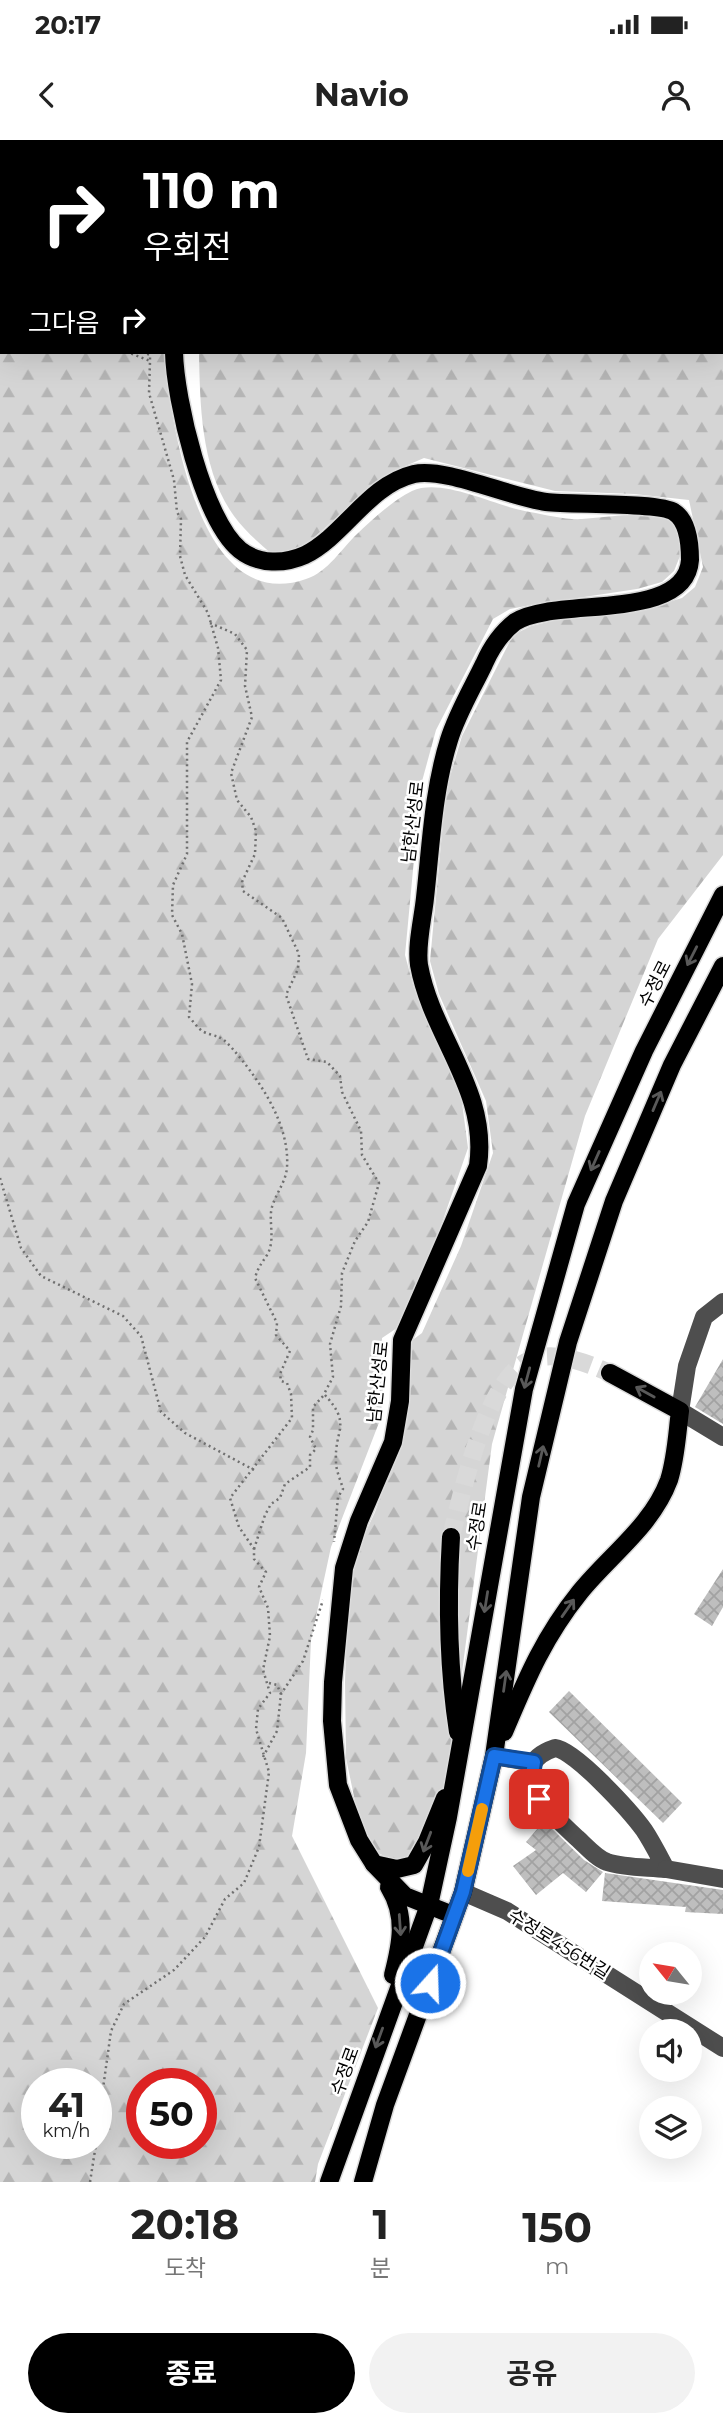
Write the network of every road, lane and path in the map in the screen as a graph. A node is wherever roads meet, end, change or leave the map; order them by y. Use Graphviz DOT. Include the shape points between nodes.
graph roads {
  1 [pos="131,354"];
  2 [pos="147,354"];
  3 [pos="174,354"];
  4 [pos="150,361"];
  5 [pos="210,623"];
  6 [pos="723,895"];
  7 [pos="723,966"];
  8 [pos="0,1178"];
  9 [pos="723,1302"];
  10 [pos="610,1373"];
  11 [pos="324,1394"];
  12 [pos="680,1411"];
  13 [pos="723,1437"];
  14 [pos="254,1470"];
  15 [pos="451,1537"];
  16 [pos="254,1549"];
  17 [pos="333,1550"];
  18 [pos="324,1598"];
  19 [pos="268,1683"];
  20 [pos="281,1694"];
  21 [pos="460,1746"];
  22 [pos="494,1756"];
  23 [pos="263,1757"];
  24 [pos="534,1762"];
  25 [pos="453,1780"];
  26 [pos="374,1864"];
  27 [pos="666,1869"];
  28 [pos="723,1880"];
  29 [pos="433,1884"];
  30 [pos="463,1892"];
  31 [pos="429,1905"];
  32 [pos="453,1915"];
  33 [pos="391,2005"];
  34 [pos="723,2048"];
  35 [pos="106,2068"];
  36 [pos="94,2159"];
  37 [pos="90,2182"];
  38 [pos="329,2182"];
  39 [pos="363,2182"];
  1 -- 4 [label="path"];
  2 -- 4 [label="path"];
  3 -- 26 [label="main road, 남한산성로" via="184,428 201,479 231,539 254,558 275,562 310,552 393,482 430,472 548,502 663,506 680,516 686,526 690,562 681,582 669,593 538,613 517,621 503,634 490,650 450,737 437,790 418,963 478,1115 481,1140 478,1166 402,1340 393,1442 344,1568 333,1682 334,1760 348,1818"];
  4 -- 5 [label="path" via="149,393 181,519 180,556"];
  5 -- 11 [label="path" via="234,634 247,650 245,686 252,717 231,773 237,800 256,831 255,854 243,891 282,918 287,928 299,954 298,969 286,995 294,1023 308,1059 327,1062 340,1076 342,1092 360,1130 362,1155 379,1184 368,1222 342,1273 341,1306 330,1344 333,1377"];
  5 -- 14 [label="path" via="221,680 187,742 187,854 173,886 172,915 189,965 189,1017 203,1032 219,1034 261,1086 273,1106 287,1165 272,1207 268,1254 255,1278 277,1323 276,1335 290,1350 281,1381 287,1383 291,1394 292,1418"];
  6 -- 21 [label="main road, 수정로, one-way" via="644,1051 576,1204 521,1400"];
  22 -- 7 [label="main road, one-way" via="531,1497 568,1342 614,1200 672,1065"];
  8 -- 14 [label="path" via="21,1248 41,1276 123,1316 141,1336 161,1412 185,1433"];
  9 -- 12 [label="street" via="704,1317 687,1366"];
  12 -- 10 [label="main road, one-way"];
  11 -- 16 [label="path" via="312,1413 310,1437 316,1449 310,1455 310,1467 285,1484 280,1499 271,1504"];
  11 -- 17 [label="path" via="343,1430 336,1462 343,1489 338,1497"];
  12 -- 13 [label="street"];
  22 -- 12 [label="main road, one-way" via="527,1672 544,1643 580,1591 631,1539 659,1500 674,1460"];
  14 -- 16 [label="path" via="230,1498 239,1527"];
  15 -- 21 [label="main road" via="449,1664"];
  16 -- 19 [label="path" via="254,1559 265,1572 259,1587 268,1608 270,1636 263,1670"];
  18 -- 20 [label="path" via="303,1661"];
  19 -- 20 [label="path" via="277,1685"];
  19 -- 23 [label="path" via="270,1693 258,1709 256,1729"];
  20 -- 23 [label="path" via="277,1731"];
  21 -- 25 [label="main road, 수정로"];
  22 -- 24 [label="street"];
  22 -- 30 [label="main road"];
  23 -- 35 [label="path" via="268,1772 265,1818 244,1883 225,1899 205,1937 174,1970 124,2004 111,2031"];
  24 -- 27 [label="street" via="531,1782 539,1799 597,1855 606,1861"];
  24 -- 27 [label="street" via="550,1750 565,1750 643,1829"];
  25 -- 26 [label="main road, one-way" via="414,1865 397,1869"];
  25 -- 29 [label="main road, 수정로"];
  26 -- 31 [label="main road, 남한산성로" via="405,1896"];
  26 -- 33 [label="main road, one-way" via="396,1899 401,1917"];
  27 -- 28 [label="street"];
  29 -- 30 [label="main road"];
  29 -- 31 [label="main road, 수정로"];
  30 -- 32 [label="main road"];
  30 -- 34 [label="street, 수정로456번길" via="507,1911"];
  31 -- 32 [label="main road, 남한산성로"];
  31 -- 33 [label="main road, 수정로"];
  32 -- 39 [label="main road"];
  33 -- 38 [label="main road, 수정로, one-way"];
  36 -- 37 [label="path"];
}
